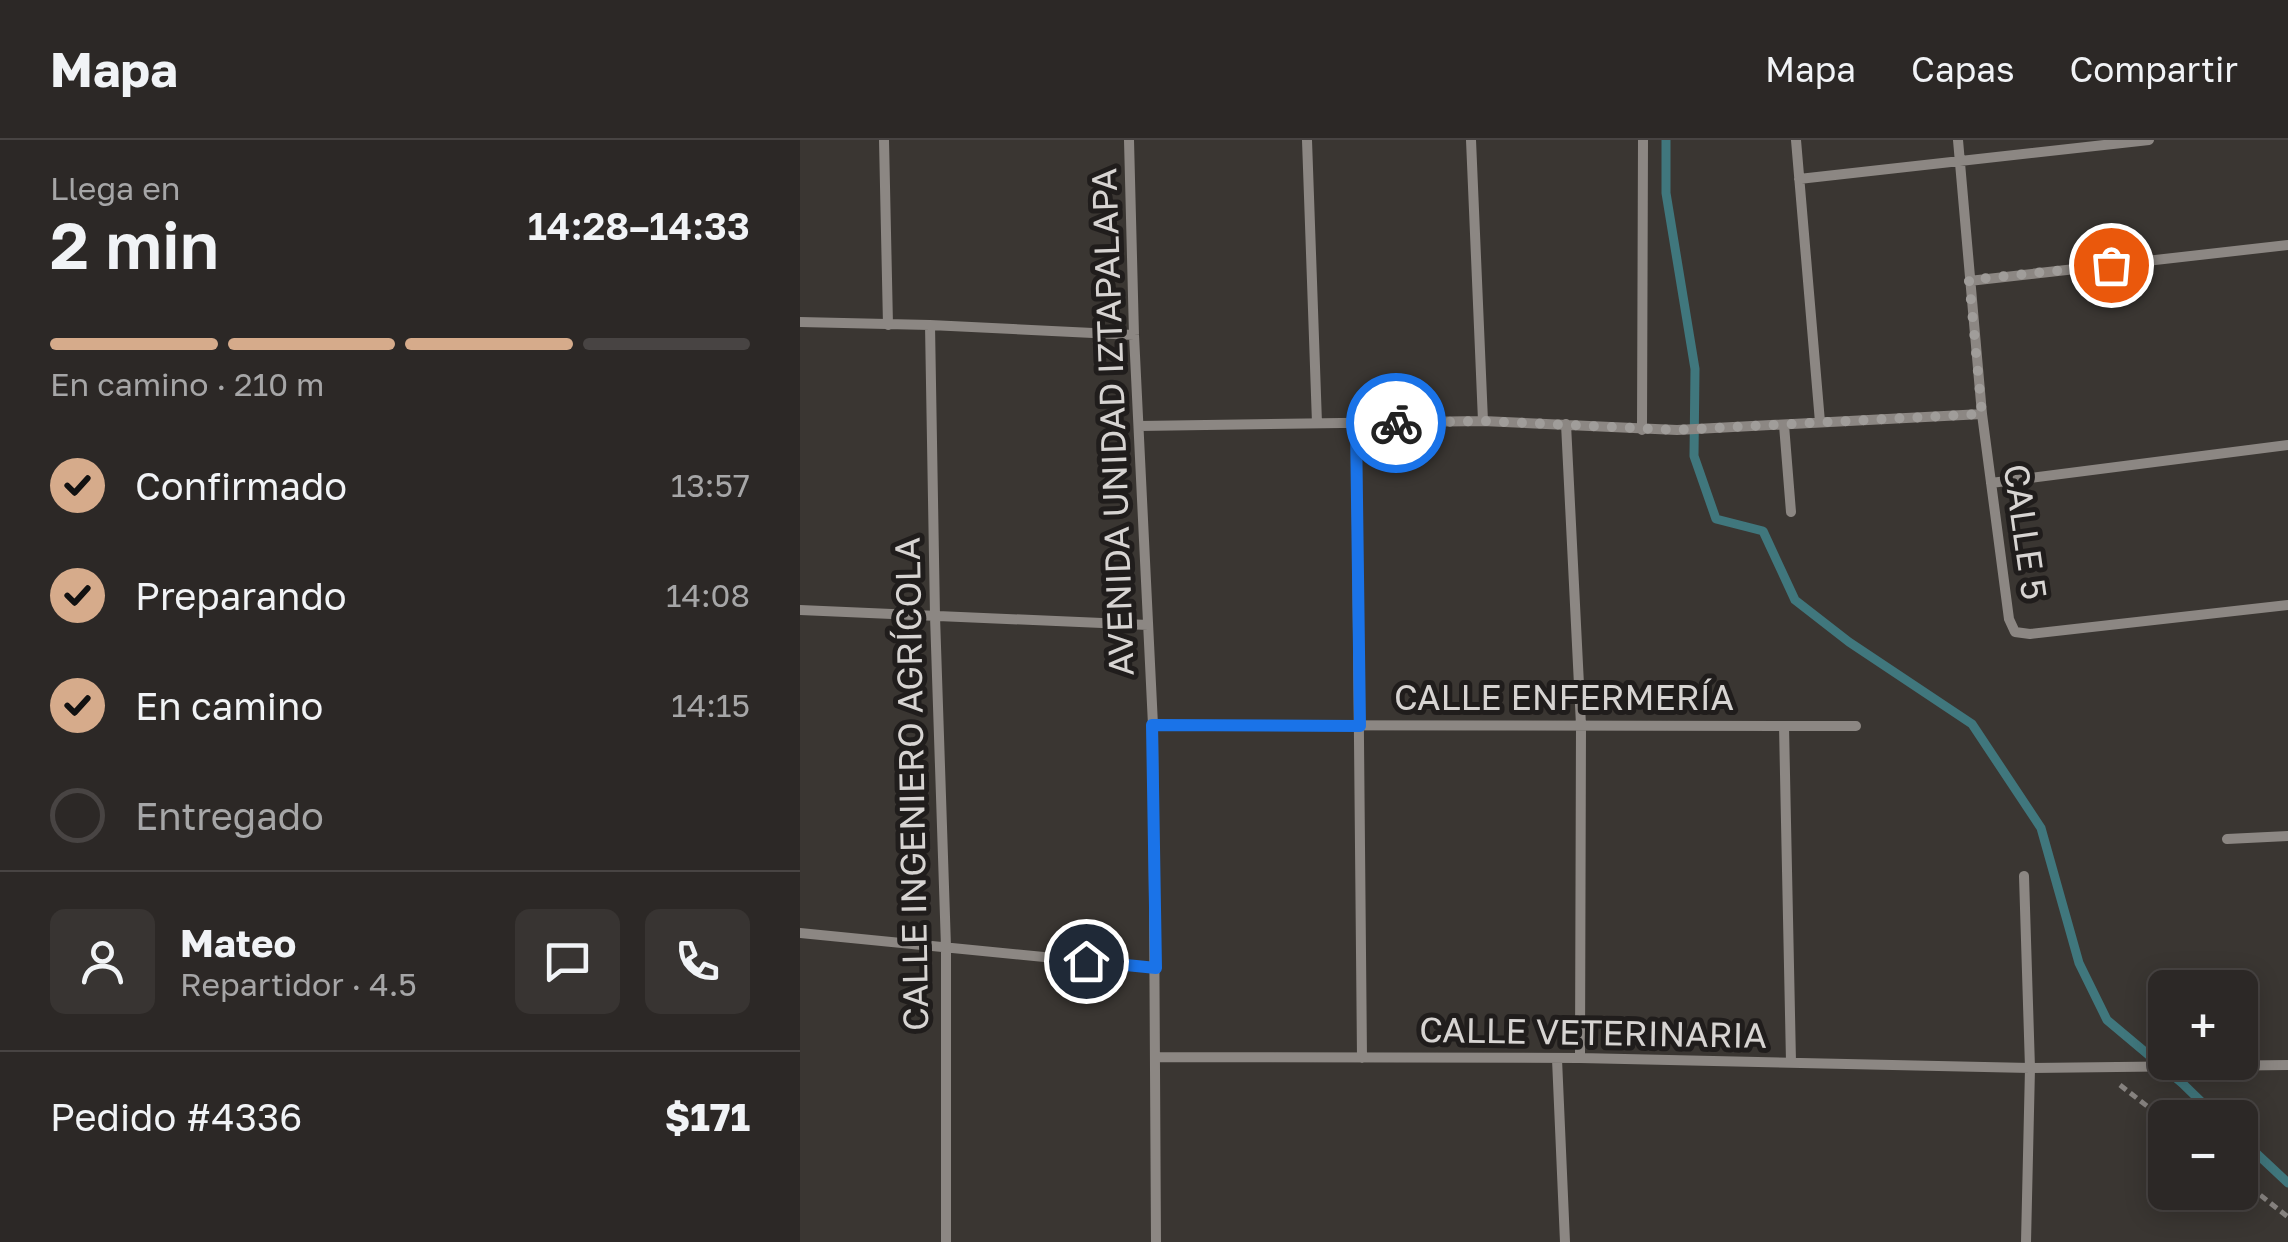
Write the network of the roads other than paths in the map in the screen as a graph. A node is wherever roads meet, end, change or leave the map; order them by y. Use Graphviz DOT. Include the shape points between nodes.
graph roads {
  1 [pos="884,140"];
  2 [pos="1129,140"];
  3 [pos="1306,140"];
  4 [pos="1471,140"];
  5 [pos="1643,140"];
  6 [pos="1796,140"];
  7 [pos="1958,140"];
  8 [pos="2149,140"];
  9 [pos="1958,162"];
  10 [pos="1800,179"];
  11 [pos="2288,245"];
  12 [pos="1969,280"];
  13 [pos="800,322"];
  14 [pos="888,325"];
  15 [pos="930,325"];
  16 [pos="1134,335"];
  17 [pos="1982,414"];
  18 [pos="1484,421"];
  19 [pos="1317,422"];
  20 [pos="1820,422"];
  21 [pos="1356,424"];
  22 [pos="1566,424"];
  23 [pos="1784,425"];
  24 [pos="1139,426"];
  25 [pos="1642,430"];
  26 [pos="2288,445"];
  27 [pos="1991,483"];
  28 [pos="1791,512"];
  29 [pos="2288,605"];
  30 [pos="800,610"];
  31 [pos="935,616"];
  32 [pos="1148,625"];
  33 [pos="1152,725"];
  34 [pos="1360,726"];
  35 [pos="1581,726"];
  36 [pos="1784,726"];
  37 [pos="1856,726"];
  38 [pos="2288,836"];
  39 [pos="2227,839"];
  40 [pos="2024,876"];
  41 [pos="800,933"];
  42 [pos="946,947"];
  43 [pos="1156,968"];
  44 [pos="1156,1057"];
  45 [pos="1362,1058"];
  46 [pos="1580,1058"];
  47 [pos="1557,1060"];
  48 [pos="1791,1062"];
  49 [pos="2288,1065"];
  50 [pos="2030,1068"];
  51 [pos="946,1242"];
  52 [pos="1156,1242"];
  53 [pos="1565,1242"];
  54 [pos="2026,1242"];
  1 -- 14 [label="street"];
  2 -- 16 [label="street, AVENIDA UNIDAD IZTAPALAPA"];
  3 -- 19 [label="street"];
  4 -- 18 [label="street"];
  5 -- 25 [label="street"];
  6 -- 10 [label="street"];
  7 -- 9 [label="street, CALLE 5"];
  8 -- 9 [label="street"];
  9 -- 10 [label="street"];
  9 -- 12 [label="street, CALLE 5"];
  10 -- 20 [label="street"];
  11 -- 12 [label="street"];
  12 -- 17 [label="street, CALLE 5"];
  13 -- 14 [label="street"];
  14 -- 15 [label="street"];
  15 -- 16 [label="street"];
  15 -- 31 [label="street, CALLE INGENIERO AGRÍCOLA"];
  16 -- 24 [label="street, AVENIDA UNIDAD IZTAPALAPA"];
  17 -- 20 [label="street"];
  17 -- 27 [label="street, CALLE 5"];
  18 -- 21 [label="street"];
  18 -- 22 [label="street"];
  19 -- 21 [label="street"];
  19 -- 24 [label="street"];
  20 -- 23 [label="street"];
  21 -- 34 [label="street"];
  22 -- 25 [label="street"];
  22 -- 35 [label="street"];
  23 -- 25 [label="street"];
  23 -- 28 [label="street"];
  24 -- 32 [label="street, AVENIDA UNIDAD IZTAPALAPA"];
  26 -- 27 [label="street"];
  27 -- 29 [label="street, CALLE 5" via="2014,632"];
  30 -- 31 [label="street"];
  31 -- 32 [label="street"];
  31 -- 42 [label="street, CALLE INGENIERO AGRÍCOLA"];
  32 -- 33 [label="street, AVENIDA UNIDAD IZTAPALAPA"];
  33 -- 34 [label="street, CALLE ENFERMERÍA"];
  33 -- 43 [label="street, AVENIDA UNIDAD IZTAPALAPA"];
  34 -- 35 [label="street, CALLE ENFERMERÍA"];
  34 -- 45 [label="street"];
  35 -- 36 [label="street, CALLE ENFERMERÍA"];
  35 -- 46 [label="street"];
  36 -- 37 [label="street, CALLE ENFERMERÍA"];
  36 -- 48 [label="street"];
  38 -- 39 [label="street"];
  40 -- 50 [label="street"];
  41 -- 42 [label="street"];
  42 -- 43 [label="street"];
  42 -- 51 [label="street, CALLE INGENIERO AGRÍCOLA"];
  43 -- 44 [label="street, AVENIDA UNIDAD IZTAPALAPA"];
  44 -- 45 [label="street, CALLE VETERINARIA"];
  44 -- 52 [label="street, AVENIDA UNIDAD IZTAPALAPA"];
  45 -- 47 [label="street, CALLE VETERINARIA"];
  46 -- 47 [label="street, CALLE VETERINARIA"];
  46 -- 48 [label="street, CALLE VETERINARIA"];
  47 -- 53 [label="street"];
  48 -- 50 [label="street, CALLE VETERINARIA"];
  49 -- 50 [label="street, CALLE VETERINARIA"];
  50 -- 54 [label="street"];
}
